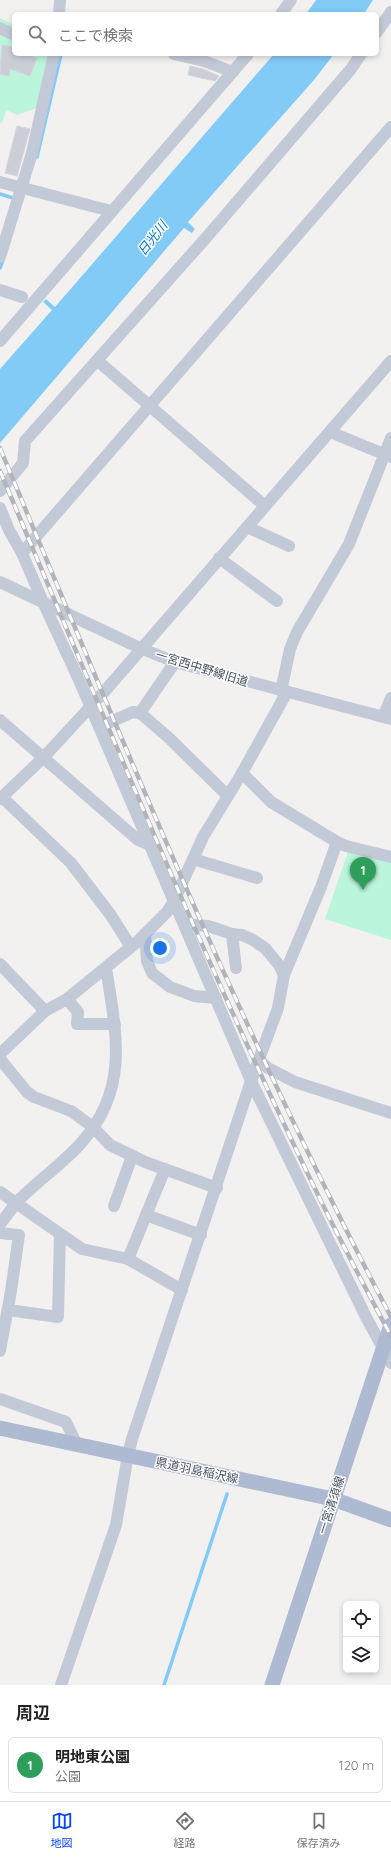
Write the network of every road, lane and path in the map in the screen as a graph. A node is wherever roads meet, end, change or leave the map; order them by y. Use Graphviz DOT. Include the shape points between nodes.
graph roads {
  1 [pos="60,0"];
  2 [pos="291,0"];
  3 [pos="59,12"];
  4 [pos="282,12"];
  5 [pos="391,12"];
  6 [pos="0,28"];
  7 [pos="379,29"];
  8 [pos="12,34"];
  9 [pos="52,56"];
  10 [pos="183,56"];
  11 [pos="246,56"];
  12 [pos="360,56"];
  13 [pos="233,72"];
  14 [pos="391,127"];
  15 [pos="0,182"];
  16 [pos="22,188"];
  17 [pos="111,210"];
  18 [pos="0,257"];
  19 [pos="2,294"];
  20 [pos="22,298"];
  21 [pos="0,341"];
  22 [pos="98,361"];
  23 [pos="391,361"];
  24 [pos="150,406"];
  25 [pos="330,432"];
  26 [pos="391,438"];
  27 [pos="388,456"];
  28 [pos="0,491"];
  29 [pos="265,506"];
  30 [pos="0,508"];
  31 [pos="247,527"];
  32 [pos="289,546"];
  33 [pos="22,553"];
  34 [pos="220,558"];
  35 [pos="0,582"];
  36 [pos="278,601"];
  37 [pos="43,602"];
  38 [pos="140,648"];
  39 [pos="175,662"];
  40 [pos="284,691"];
  41 [pos="391,698"];
  42 [pos="90,707"];
  43 [pos="140,713"];
  44 [pos="387,718"];
  45 [pos="0,720"];
  46 [pos="99,727"];
  47 [pos="44,758"];
  48 [pos="242,773"];
  49 [pos="228,796"];
  50 [pos="1,798"];
  51 [pos="337,842"];
  52 [pos="148,844"];
  53 [pos="391,857"];
  54 [pos="193,859"];
  55 [pos="257,878"];
  56 [pos="174,901"];
  57 [pos="184,924"];
  58 [pos="145,934"];
  59 [pos="232,934"];
  60 [pos="131,947"];
  61 [pos="0,964"];
  62 [pos="106,968"];
  63 [pos="236,968"];
  64 [pos="284,975"];
  65 [pos="216,998"];
  66 [pos="67,999"];
  67 [pos="45,1011"];
  68 [pos="115,1024"];
  69 [pos="0,1054"];
  70 [pos="0,1060"];
  71 [pos="260,1061"];
  72 [pos="251,1080"];
  73 [pos="391,1113"];
  74 [pos="93,1127"];
  75 [pos="132,1156"];
  76 [pos="165,1169"];
  77 [pos="217,1188"];
  78 [pos="0,1192"];
  79 [pos="16,1203"];
  80 [pos="114,1206"];
  81 [pos="146,1215"];
  82 [pos="0,1224"];
  83 [pos="0,1233"];
  84 [pos="60,1234"];
  85 [pos="201,1236"];
  86 [pos="128,1260"];
  87 [pos="182,1290"];
  88 [pos="8,1310"];
  89 [pos="391,1325"];
  90 [pos="383,1349"];
  91 [pos="0,1350"];
  92 [pos="391,1363"];
  93 [pos="0,1398"];
  94 [pos="0,1428"];
  95 [pos="77,1445"];
  96 [pos="128,1455"];
  97 [pos="333,1499"];
  98 [pos="391,1520"];
  99 [pos="61,1685"];
  100 [pos="272,1685"];
  1 -- 3 [label="street"];
  2 -- 4 [label="street"];
  5 -- 7 [label="street"];
  6 -- 8 [label="street"];
  9 -- 16 [label="street" via="44,102"];
  10 -- 13 [label="street"];
  11 -- 13 [label="street"];
  12 -- 22 [label="street" via="287,144"];
  13 -- 17 [label="street"];
  14 -- 24 [label="street"];
  15 -- 16 [label="street"];
  16 -- 17 [label="street"];
  16 -- 18 [label="street"];
  17 -- 21 [label="street"];
  19 -- 20 [label="street"];
  22 -- 24 [label="street"];
  22 -- 28 [label="street" via="25,441 23,463"];
  23 -- 25 [label="street"];
  24 -- 29 [label="street"];
  24 -- 33 [label="street"];
  25 -- 27 [label="street"];
  25 -- 29 [label="street"];
  26 -- 27 [label="street"];
  27 -- 40 [label="street" via="348,544 297,632 290,649"];
  29 -- 31 [label="street"];
  30 -- 33 [label="street"];
  31 -- 32 [label="street"];
  31 -- 34 [label="street"];
  33 -- 37 [label="street"];
  34 -- 36 [label="street"];
  34 -- 38 [label="street"];
  35 -- 37 [label="street, 一宮西中野線旧道"];
  37 -- 38 [label="street, 一宮西中野線旧道"];
  37 -- 42 [label="street"];
  38 -- 39 [label="street, 一宮西中野線旧道"];
  38 -- 42 [label="street"];
  39 -- 40 [label="street, 一宮西中野線旧道"];
  39 -- 43 [label="street"];
  40 -- 44 [label="street, 一宮西中野線旧道"];
  40 -- 48 [label="street"];
  41 -- 44 [label="street"];
  42 -- 46 [label="street"];
  42 -- 47 [label="street"];
  43 -- 46 [label="street" via="133,712"];
  43 -- 49 [label="street"];
  45 -- 47 [label="street"];
  46 -- 52 [label="street"];
  47 -- 50 [label="street"];
  47 -- 52 [label="street" via="138,840"];
  48 -- 49 [label="street"];
  48 -- 51 [label="street" via="271,802"];
  49 -- 54 [label="street"];
  50 -- 60 [label="street" via="70,863 110,914"];
  51 -- 53 [label="street"];
  51 -- 64 [label="street" via="321,888"];
  52 -- 56 [label="street"];
  54 -- 55 [label="street"];
  54 -- 56 [label="street"];
  56 -- 57 [label="street"];
  56 -- 58 [label="street" via="167,912"];
  57 -- 59 [label="street" via="208,926"];
  57 -- 65 [label="street"];
  58 -- 60 [label="street"];
  58 -- 65 [label="street" via="147,961 152,973 170,987 194,996"];
  59 -- 63 [label="street"];
  59 -- 64 [label="street" via="242,935 265,948"];
  60 -- 62 [label="street"];
  61 -- 67 [label="street"];
  62 -- 66 [label="street"];
  62 -- 68 [label="street"];
  64 -- 71 [label="street" via="278,1008"];
  65 -- 72 [label="street"];
  66 -- 67 [label="street"];
  66 -- 68 [label="street" via="78,1012 77,1024"];
  67 -- 69 [label="street"];
  68 -- 74 [label="street" via="117,1060 113,1086 106,1105"];
  70 -- 74 [label="street" via="27,1092 72,1111"];
  71 -- 72 [label="street"];
  71 -- 73 [label="street" via="295,1082"];
  72 -- 77 [label="street"];
  72 -- 90 [label="street"];
  74 -- 75 [label="street" via="110,1146"];
  74 -- 79 [label="street" via="82,1142"];
  75 -- 76 [label="street"];
  75 -- 80 [label="street"];
  76 -- 77 [label="street"];
  76 -- 81 [label="street"];
  77 -- 85 [label="street"];
  78 -- 79 [label="street"];
  79 -- 82 [label="street"];
  79 -- 84 [label="street"];
  81 -- 85 [label="street"];
  81 -- 86 [label="street"];
  83 -- 88 [label="street" via="19,1235"];
  84 -- 86 [label="street" via="82,1248"];
  84 -- 88 [label="street" via="58,1317"];
  85 -- 87 [label="street"];
  86 -- 87 [label="street"];
  87 -- 96 [label="street"];
  88 -- 91 [label="street"];
  89 -- 90 [label="main road, 一宮清須線"];
  90 -- 92 [label="street"];
  90 -- 97 [label="main road, 一宮清須線"];
  93 -- 95 [label="street" via="66,1422"];
  94 -- 95 [label="main road, 県道羽島稲沢線"];
  95 -- 96 [label="main road, 県道羽島稲沢線"];
  96 -- 97 [label="main road, 県道羽島稲沢線"];
  96 -- 99 [label="street" via="116,1525"];
  97 -- 98 [label="main road, 県道羽島稲沢線"];
  97 -- 100 [label="main road, 一宮清須線"];
}
